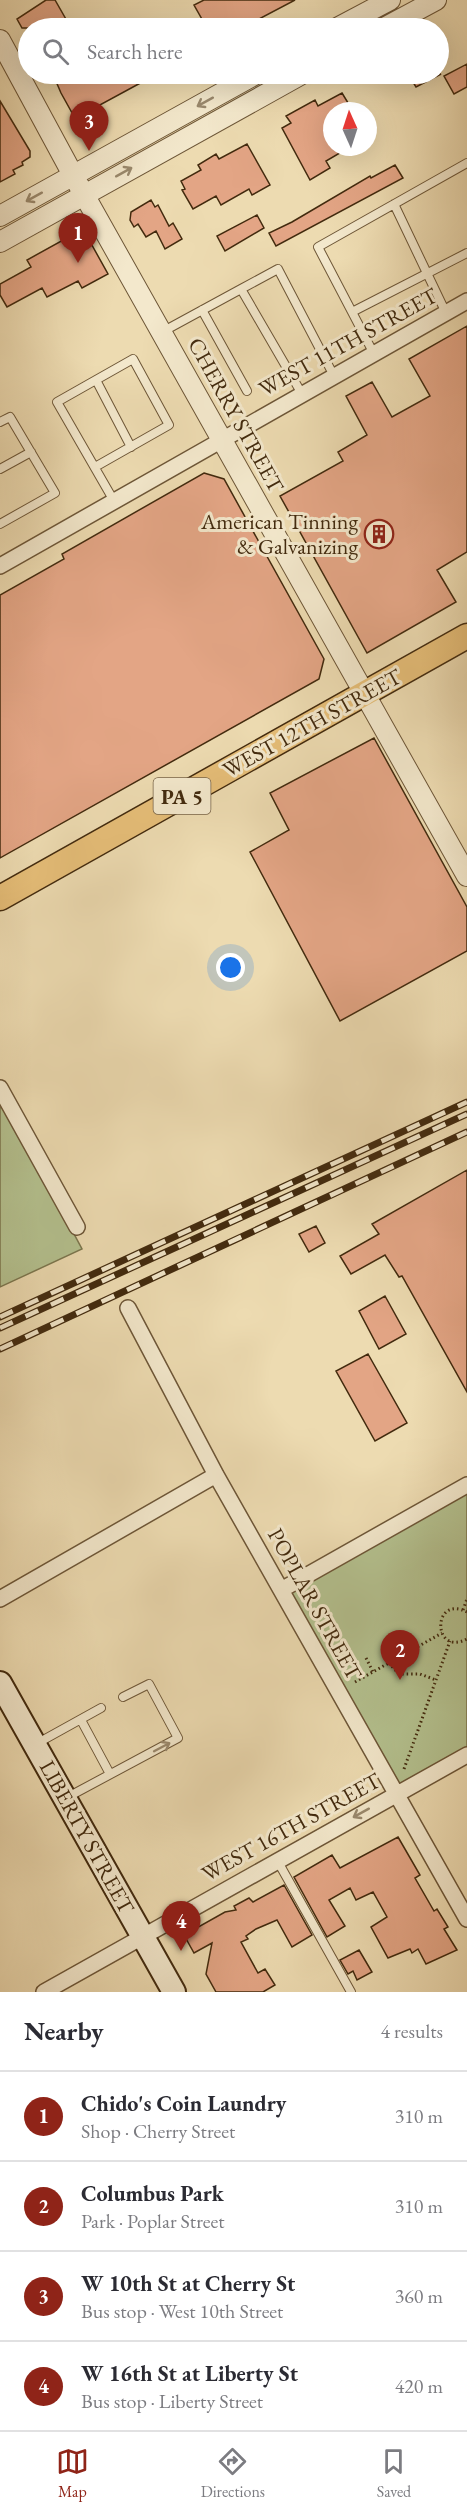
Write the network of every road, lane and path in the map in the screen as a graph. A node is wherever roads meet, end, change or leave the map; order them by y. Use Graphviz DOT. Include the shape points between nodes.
graph roads {
  1 [pos="390,0"];
  2 [pos="436,0"];
  3 [pos="357,18"];
  4 [pos="403,18"];
  5 [pos="1,46"];
  6 [pos="18,76"];
  7 [pos="22,84"];
  8 [pos="238,84"];
  9 [pos="284,84"];
  10 [pos="467,164"];
  11 [pos="73,175"];
  12 [pos="84,195"];
  13 [pos="394,204"];
  14 [pos="0,216"];
  15 [pos="0,242"];
  16 [pos="467,254"];
  17 [pos="427,274"];
  18 [pos="241,289"];
  19 [pos="467,301"];
  20 [pos="202,310"];
  21 [pos="352,312"];
  22 [pos="446,313"];
  23 [pos="162,332"];
  24 [pos="374,354"];
  25 [pos="334,376"];
  26 [pos="96,380"];
  27 [pos="247,391"];
  28 [pos="302,394"];
  29 [pos="0,423"];
  30 [pos="222,438"];
  31 [pos="131,447"];
  32 [pos="31,452"];
  33 [pos="95,467"];
  34 [pos="0,470"];
  35 [pos="114,501"];
  36 [pos="0,524"];
  37 [pos="0,566"];
  38 [pos="467,636"];
  39 [pos="365,693"];
  40 [pos="467,876"];
  41 [pos="0,898"];
  42 [pos="0,1088"];
  43 [pos="77,1227"];
  44 [pos="128,1308"];
  45 [pos="216,1475"];
  46 [pos="467,1485"];
  47 [pos="281,1590"];
  48 [pos="0,1599"];
  49 [pos="467,1599"];
  50 [pos="465,1611"];
  51 [pos="442,1634"];
  52 [pos="450,1641"];
  53 [pos="466,1641"];
  54 [pos="366,1658"];
  55 [pos="389,1663"];
  56 [pos="373,1672"];
  57 [pos="436,1680"];
  58 [pos="355,1682"];
  59 [pos="0,1683"];
  60 [pos="123,1697"];
  61 [pos="100,1708"];
  62 [pos="81,1720"];
  63 [pos="35,1745"];
  64 [pos="467,1755"];
  65 [pos="404,1769"];
  66 [pos="110,1774"];
  67 [pos="396,1793"];
  68 [pos="65,1798"];
  69 [pos="277,1860"];
  70 [pos="467,1919"];
  71 [pos="143,1936"];
  72 [pos="44,1992"];
  73 [pos="174,1992"];
  74 [pos="351,1992"];
  1 -- 3 [label="street"];
  2 -- 4 [label="street"];
  5 -- 6 [label="street, CHERRY STREET"];
  7 -- 11 [label="street, CHERRY STREET"];
  8 -- 11 [label="street, one-way"];
  12 -- 9 [label="street, one-way"];
  10 -- 13 [label="lane"];
  11 -- 12 [label="street, CHERRY STREET"];
  11 -- 14 [label="street, one-way"];
  12 -- 15 [label="street"];
  12 -- 23 [label="street, CHERRY STREET"];
  13 -- 17 [label="lane"];
  13 -- 21 [label="lane" via="318,246"];
  16 -- 17 [label="lane"];
  17 -- 21 [label="lane"];
  17 -- 22 [label="lane"];
  18 -- 20 [label="lane"];
  18 -- 25 [label="lane" via="278,269"];
  18 -- 28 [label="lane"];
  19 -- 22 [label="street, WEST 11TH STREET"];
  20 -- 23 [label="lane"];
  20 -- 27 [label="lane"];
  21 -- 24 [label="lane"];
  22 -- 24 [label="street, WEST 11TH STREET"];
  23 -- 30 [label="street, CHERRY STREET"];
  24 -- 25 [label="street, WEST 11TH STREET"];
  25 -- 28 [label="street, WEST 11TH STREET"];
  26 -- 31 [label="lane"];
  26 -- 31 [label="lane" via="133,359 169,425"];
  26 -- 33 [label="lane" via="57,402"];
  28 -- 30 [label="street, WEST 11TH STREET"];
  29 -- 32 [label="lane" via="10,417"];
  30 -- 35 [label="street, WEST 11TH STREET"];
  30 -- 39 [label="street, CHERRY STREET"];
  31 -- 33 [label="lane"];
  32 -- 34 [label="lane"];
  32 -- 36 [label="lane" via="55,493"];
  33 -- 35 [label="lane"];
  35 -- 37 [label="street, WEST 11TH STREET"];
  38 -- 39 [label="main road, WEST 12TH STREET / PA 5"];
  39 -- 40 [label="street, CHERRY STREET"];
  39 -- 41 [label="main road, WEST 12TH STREET / PA 5"];
  42 -- 43 [label="street"];
  44 -- 45 [label="street, POPLAR STREET"];
  45 -- 47 [label="street, POPLAR STREET"];
  45 -- 48 [label="street"];
  46 -- 47 [label="street"];
  47 -- 67 [label="street, POPLAR STREET"];
  49 -- 50 [label="path"];
  50 -- 51 [label="path" via="454,1609 445,1613 440,1623"];
  51 -- 52 [label="path"];
  51 -- 55 [label="path"];
  52 -- 53 [label="path"];
  52 -- 57 [label="path"];
  54 -- 56 [label="path"];
  55 -- 56 [label="path"];
  55 -- 57 [label="path" via="399,1674 420,1674"];
  56 -- 58 [label="path"];
  57 -- 65 [label="path"];
  59 -- 63 [label="main road, LIBERTY STREET"];
  66 -- 60 [label="lane, one-way" via="178,1738 149,1684"];
  61 -- 62 [label="lane"];
  62 -- 63 [label="lane"];
  62 -- 66 [label="lane"];
  63 -- 68 [label="main road, LIBERTY STREET"];
  64 -- 67 [label="street, WEST 16TH STREET"];
  66 -- 68 [label="lane"];
  67 -- 69 [label="street, WEST 16TH STREET, one-way"];
  67 -- 70 [label="street, POPLAR STREET"];
  68 -- 71 [label="main road, LIBERTY STREET"];
  69 -- 71 [label="street, WEST 16TH STREET"];
  69 -- 74 [label="lane"];
  71 -- 72 [label="street, WEST 16TH STREET"];
  71 -- 73 [label="main road, LIBERTY STREET"];
}
